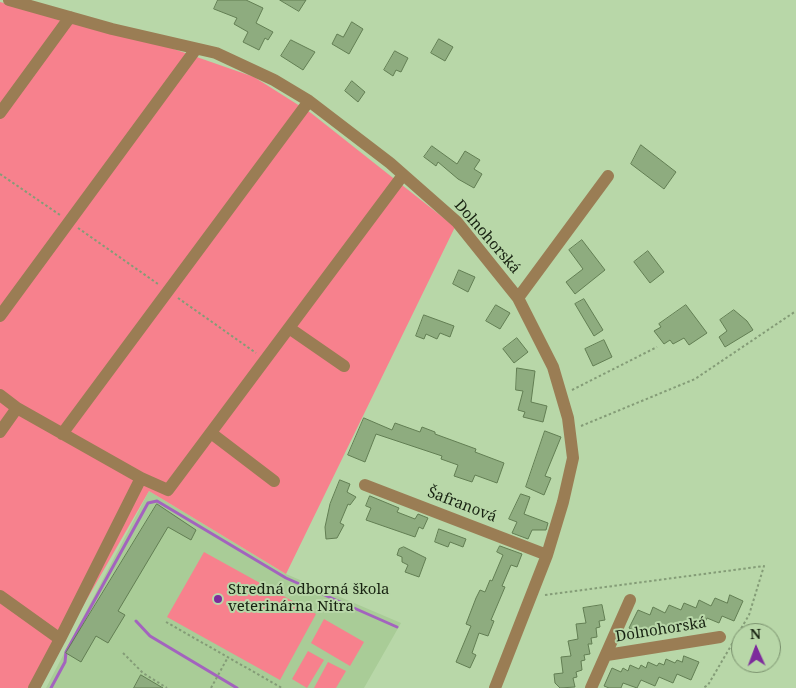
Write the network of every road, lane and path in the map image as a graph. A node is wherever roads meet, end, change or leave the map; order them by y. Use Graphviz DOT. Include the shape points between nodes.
graph roads {
  1 [pos="9,0"];
  2 [pos="70,17"];
  3 [pos="196,49"];
  4 [pos="309,100"];
  5 [pos="0,113"];
  6 [pos="0,174"];
  7 [pos="403,175"];
  8 [pos="608,176"];
  9 [pos="69,222"];
  10 [pos="168,291"];
  11 [pos="518,298"];
  12 [pos="796,311"];
  13 [pos="0,316"];
  14 [pos="289,328"];
  15 [pos="658,347"];
  16 [pos="266,359"];
  17 [pos="344,366"];
  18 [pos="561,394"];
  19 [pos="0,395"];
  20 [pos="17,408"];
  21 [pos="579,427"];
  22 [pos="0,432"];
  23 [pos="211,433"];
  24 [pos="62,434"];
  25 [pos="141,478"];
  26 [pos="274,481"];
  27 [pos="366,485"];
  28 [pos="547,555"];
  29 [pos="0,596"];
  30 [pos="531,596"];
  31 [pos="630,600"];
  32 [pos="166,622"];
  33 [pos="720,637"];
  34 [pos="60,639"];
  35 [pos="123,653"];
  36 [pos="607,655"];
  37 [pos="228,657"];
  38 [pos="34,688"];
  39 [pos="167,688"];
  40 [pos="211,688"];
  41 [pos="282,688"];
  42 [pos="495,688"];
  43 [pos="591,688"];
  44 [pos="703,688"];
  1 -- 2 [label="street, Dolnohorská"];
  2 -- 3 [label="street, Dolnohorská"];
  2 -- 5 [label="street"];
  3 -- 4 [label="street, Dolnohorská" via="216,53"];
  3 -- 9 [label="street"];
  4 -- 7 [label="street, Dolnohorská"];
  4 -- 10 [label="street"];
  6 -- 9 [label="path"];
  7 -- 11 [label="street, Dolnohorská" via="457,222"];
  7 -- 14 [label="street"];
  8 -- 11 [label="street"];
  9 -- 10 [label="path"];
  9 -- 13 [label="street"];
  10 -- 16 [label="path"];
  10 -- 24 [label="street"];
  11 -- 18 [label="street, Dolnohorská" via="553,367"];
  12 -- 21 [label="path" via="695,379"];
  14 -- 16 [label="street"];
  14 -- 17 [label="street"];
  15 -- 18 [label="path"];
  16 -- 23 [label="street"];
  18 -- 28 [label="street, Dolnohorská" via="571,430 573,458"];
  19 -- 20 [label="street"];
  20 -- 22 [label="street"];
  20 -- 24 [label="street"];
  23 -- 25 [label="street" via="168,490"];
  23 -- 26 [label="street"];
  24 -- 25 [label="street"];
  25 -- 34 [label="street"];
  27 -- 28 [label="street, Šafranová"];
  28 -- 30 [label="street, Dolnohorská"];
  29 -- 34 [label="street"];
  30 -- 42 [label="street, Dolnohorská"];
  30 -- 44 [label="path" via="764,566 749,615 708,685"];
  31 -- 36 [label="street, Dolnohorská"];
  32 -- 37 [label="path"];
  33 -- 36 [label="street, Dolnohorská"];
  34 -- 38 [label="street"];
  35 -- 39 [label="path" via="142,673"];
  36 -- 43 [label="street, Dolnohorská"];
  37 -- 40 [label="path"];
  37 -- 41 [label="path"];
}
